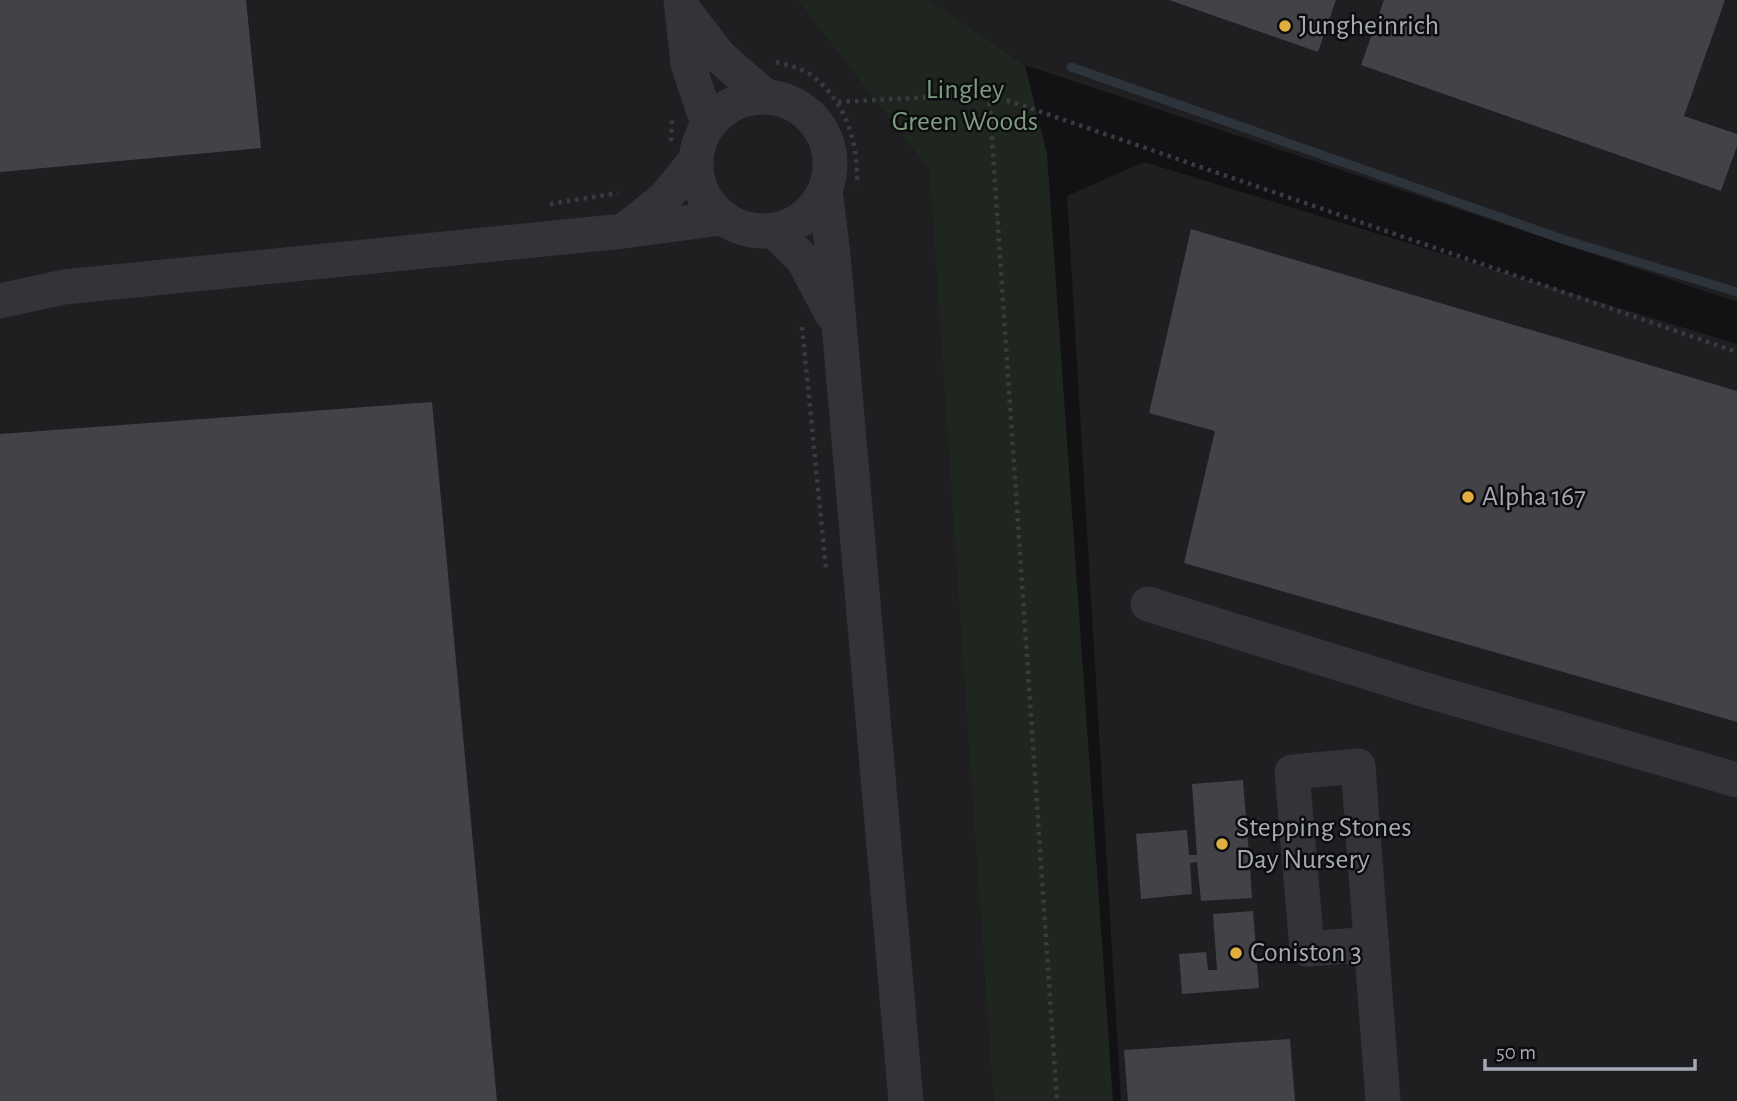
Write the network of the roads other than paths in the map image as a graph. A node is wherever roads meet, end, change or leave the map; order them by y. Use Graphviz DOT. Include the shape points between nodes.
graph roads {
  1 [pos="682,5"];
  2 [pos="766,97"];
  3 [pos="708,124"];
  4 [pos="682,155"];
  5 [pos="841,190"];
  6 [pos="721,218"];
  7 [pos="624,231"];
  8 [pos="774,231"];
  9 [pos="0,301"];
  10 [pos="839,327"];
  11 [pos="1147,604"];
  12 [pos="1737,780"];
  13 [pos="1372,944"];
  14 [pos="906,1101"];
  15 [pos="1383,1101"];
  1 -- 2 [label="street" via="719,56"];
  1 -- 3 [label="street" via="688,64"];
  2 -- 3 [label="street" via="734,104"];
  2 -- 5 [label="street" via="806,112 820,128 830,169"];
  3 -- 4 [label="street" via="700,139"];
  4 -- 6 [label="street"];
  4 -- 7 [label="street" via="664,199"];
  5 -- 8 [label="street" via="795,224"];
  5 -- 10 [label="street"];
  6 -- 7 [label="street"];
  6 -- 8 [label="street" via="752,231"];
  7 -- 9 [label="street" via="64,287"];
  8 -- 10 [label="street" via="803,259"];
  10 -- 14 [label="street"];
  11 -- 12 [label="street"];
  13 -- 13 [label="street" via="1358,766 1292,772 1307,950"];
  13 -- 15 [label="street"];
}
